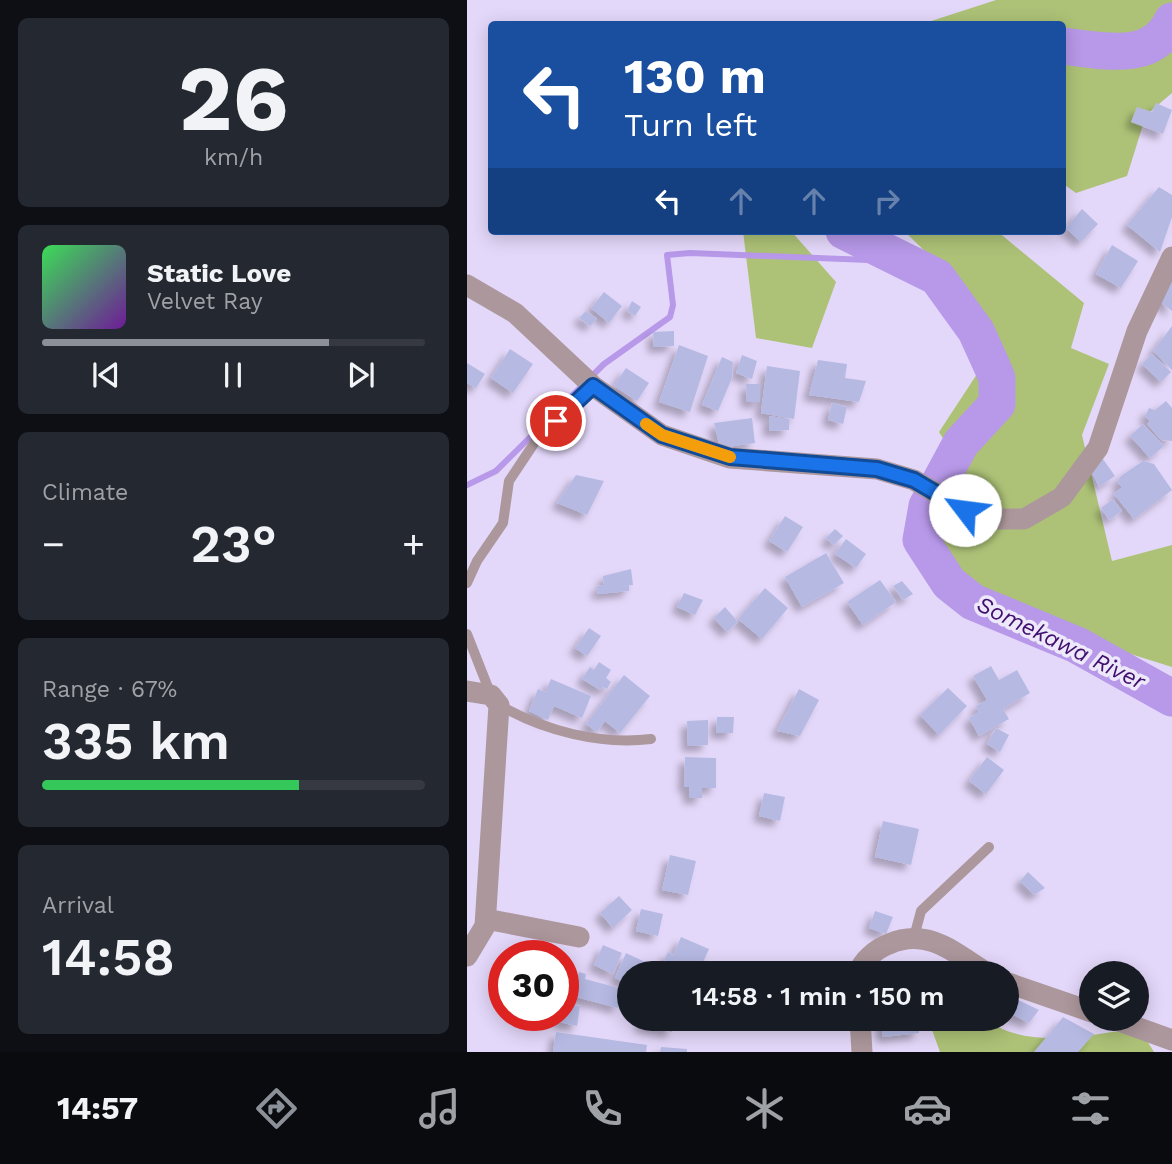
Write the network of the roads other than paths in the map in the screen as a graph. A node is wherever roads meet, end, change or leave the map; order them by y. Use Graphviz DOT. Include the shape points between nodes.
graph roads {
  1 [pos="1172,257"];
  2 [pos="467,285"];
  3 [pos="593,386"];
  4 [pos="467,583"];
  5 [pos="467,634"];
  6 [pos="467,691"];
  7 [pos="495,700"];
  8 [pos="651,739"];
  9 [pos="989,847"];
  10 [pos="486,919"];
  11 [pos="579,937"];
  12 [pos="914,937"];
  13 [pos="467,956"];
  14 [pos="866,961"];
  15 [pos="968,961"];
  16 [pos="1019,987"];
  17 [pos="1079,1008"];
  18 [pos="861,1031"];
  19 [pos="1147,1031"];
  20 [pos="1172,1040"];
  21 [pos="863,1052"];
  1 -- 3 [label="street" via="1137,331 1098,448 1062,496 1024,519 996,519 965,510 914,480 877,469 730,457 662,435"];
  2 -- 3 [label="street" via="515,313"];
  3 -- 4 [label="lane" via="537,439 509,481 503,523 476,561"];
  5 -- 7 [label="lane"];
  6 -- 7 [label="street"];
  7 -- 8 [label="lane" via="523,719 577,734 621,743"];
  7 -- 10 [label="street"];
  9 -- 12 [label="lane" via="921,911"];
  10 -- 11 [label="street"];
  10 -- 13 [label="street"];
  12 -- 14 [label="street" via="882,947"];
  12 -- 15 [label="street" via="938,942"];
  16 -- 17 [label="street"];
  18 -- 21 [label="street"];
  19 -- 20 [label="street"];
}
